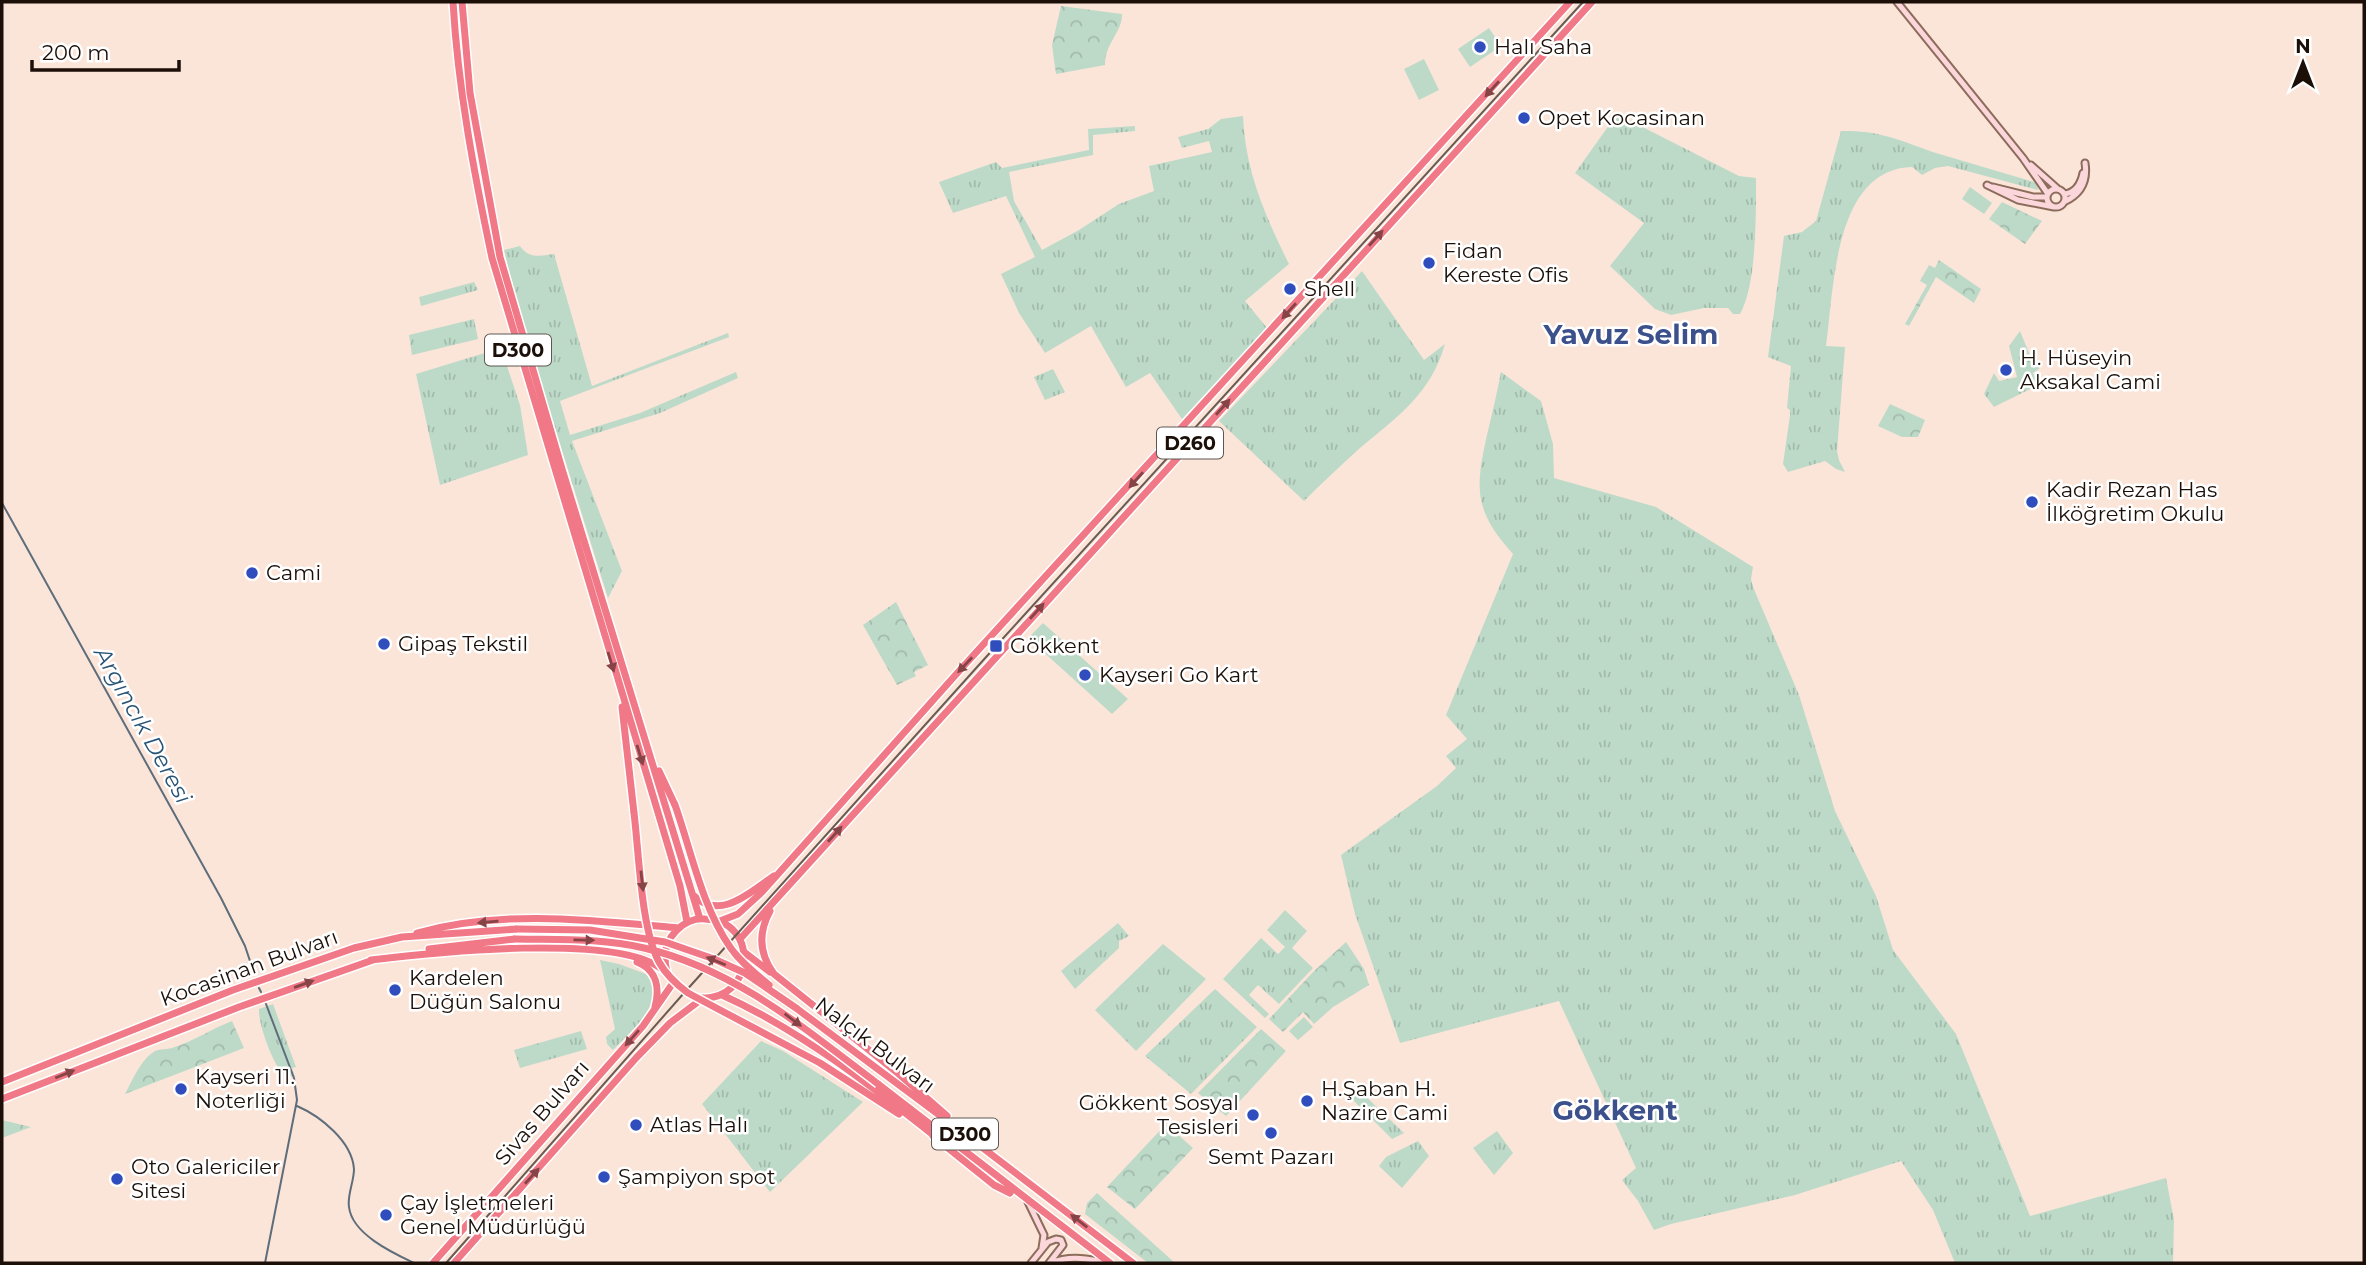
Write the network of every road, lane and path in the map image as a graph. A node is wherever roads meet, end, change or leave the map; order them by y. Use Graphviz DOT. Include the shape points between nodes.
graph roads {
  1 [pos="453,2"];
  2 [pos="462,2"];
  3 [pos="1570,2"];
  4 [pos="1592,2"];
  5 [pos="1897,2"];
  6 [pos="2023,158"];
  7 [pos="2058,189"];
  8 [pos="2064,194"];
  9 [pos="2047,196"];
  10 [pos="2064,202"];
  11 [pos="2053,207"];
  12 [pos="620,689"];
  13 [pos="647,744"];
  14 [pos="780,871"];
  15 [pos="789,885"];
  16 [pos="692,894"];
  17 [pos="700,919"];
  18 [pos="720,921"];
  19 [pos="687,922"];
  20 [pos="678,928"];
  21 [pos="402,937"];
  22 [pos="740,939"];
  23 [pos="610,952"];
  24 [pos="744,952"];
  25 [pos="371,960"];
  26 [pos="776,977"];
  27 [pos="671,979"];
  28 [pos="240,988"];
  29 [pos="227,993"];
  30 [pos="722,995"];
  31 [pos="703,998"];
  32 [pos="247,1004"];
  33 [pos="796,1008"];
  34 [pos="234,1009"];
  35 [pos="651,1015"];
  36 [pos="2,1082"];
  37 [pos="2,1100"];
  38 [pos="962,1132"];
  39 [pos="937,1138"];
  40 [pos="1028,1202"];
  41 [pos="1042,1251"];
  42 [pos="433,1263"];
  43 [pos="454,1263"];
  44 [pos="1031,1263"];
  45 [pos="1050,1263"];
  46 [pos="1109,1263"];
  47 [pos="1133,1263"];
  1 -- 12 [label="highway, D300, one-way" via="472,164 492,258"];
  2 -- 13 [label="highway, D300" via="470,93 500,257"];
  3 -- 14 [label="highway, D260, one-way"];
  15 -- 4 [label="highway, D260, one-way"];
  5 -- 6 [label="street"];
  6 -- 7 [label="street"];
  6 -- 9 [label="street"];
  7 -- 8 [label="street"];
  7 -- 9 [label="street"];
  8 -- 10 [label="street"];
  8 -- 10 [label="street" via="2077,188 2085,163 2080,192"];
  9 -- 11 [label="street"];
  9 -- 11 [label="street" via="2033,197 1987,185 2018,200"];
  10 -- 11 [label="street"];
  12 -- 19 [label="highway, D300, one-way"];
  12 -- 39 [label="highway, D300, one-way, bridge" via="649,937 669,978 688,993 820,1063"];
  13 -- 16 [label="highway, D300"];
  13 -- 33 [label="highway, D300, bridge" via="675,805 722,934 745,964"];
  14 -- 16 [label="highway" via="723,906 705,904"];
  14 -- 18 [label="highway" via="742,912"];
  15 -- 22 [label="highway"];
  15 -- 26 [label="highway" via="762,930 764,958"];
  16 -- 17 [label="highway, D300"];
  17 -- 18 [label="highway"];
  17 -- 19 [label="highway"];
  18 -- 22 [label="highway"];
  19 -- 20 [label="highway"];
  20 -- 21 [label="highway, one-way" via="590,919 524,919 433,928"];
  20 -- 27 [label="highway" via="665,950"];
  21 -- 28 [label="highway, Kocasinan Bulvarı" via="323,958"];
  33 -- 21 [label="highway, Kocasinan Bulvarı, one-way, bridge" via="746,973 665,942 590,930 517,929"];
  22 -- 24 [label="highway"];
  23 -- 25 [label="highway" via="442,951"];
  23 -- 27 [label="highway" via="660,967"];
  23 -- 35 [label="highway" via="642,964 652,974 658,992"];
  24 -- 26 [label="highway"];
  24 -- 30 [label="highway" via="742,972"];
  32 -- 25 [label="highway, Kocasinan Bulvarı, one-way"];
  25 -- 40 [label="highway, Nalçık Bulvarı / D300, one-way, bridge" via="441,946 515,939 596,941 643,948 699,965 774,1006"];
  26 -- 38 [label="highway" via="899,1074"];
  27 -- 31 [label="highway" via="686,994"];
  27 -- 35 [label="highway, Sivas Bulvarı"];
  28 -- 29 [label="highway, Kocasinan Bulvarı"];
  28 -- 32 [label="highway"];
  29 -- 34 [label="highway"];
  29 -- 36 [label="highway, Kocasinan Bulvarı"];
  30 -- 31 [label="highway"];
  30 -- 39 [label="highway" via="804,1041"];
  43 -- 31 [label="highway, Sivas Bulvarı, one-way" via="644,1049"];
  32 -- 34 [label="highway, Kocasinan Bulvarı"];
  33 -- 38 [label="highway, Nalçık Bulvarı / D300"];
  37 -- 34 [label="highway, Kocasinan Bulvarı, one-way"];
  35 -- 42 [label="highway, Sivas Bulvarı, one-way"];
  47 -- 38 [label="highway, Nalçık Bulvarı / D300, one-way"];
  39 -- 40 [label="highway" via="994,1185"];
  40 -- 41 [label="street" via="1044,1235"];
  40 -- 46 [label="highway, Nalçık Bulvarı / D300"];
  41 -- 44 [label="street"];
  41 -- 45 [label="street" via="1048,1242 1060,1240 1063,1245"];
  45 -- 46 [label="street" via="1078,1257"];
}
